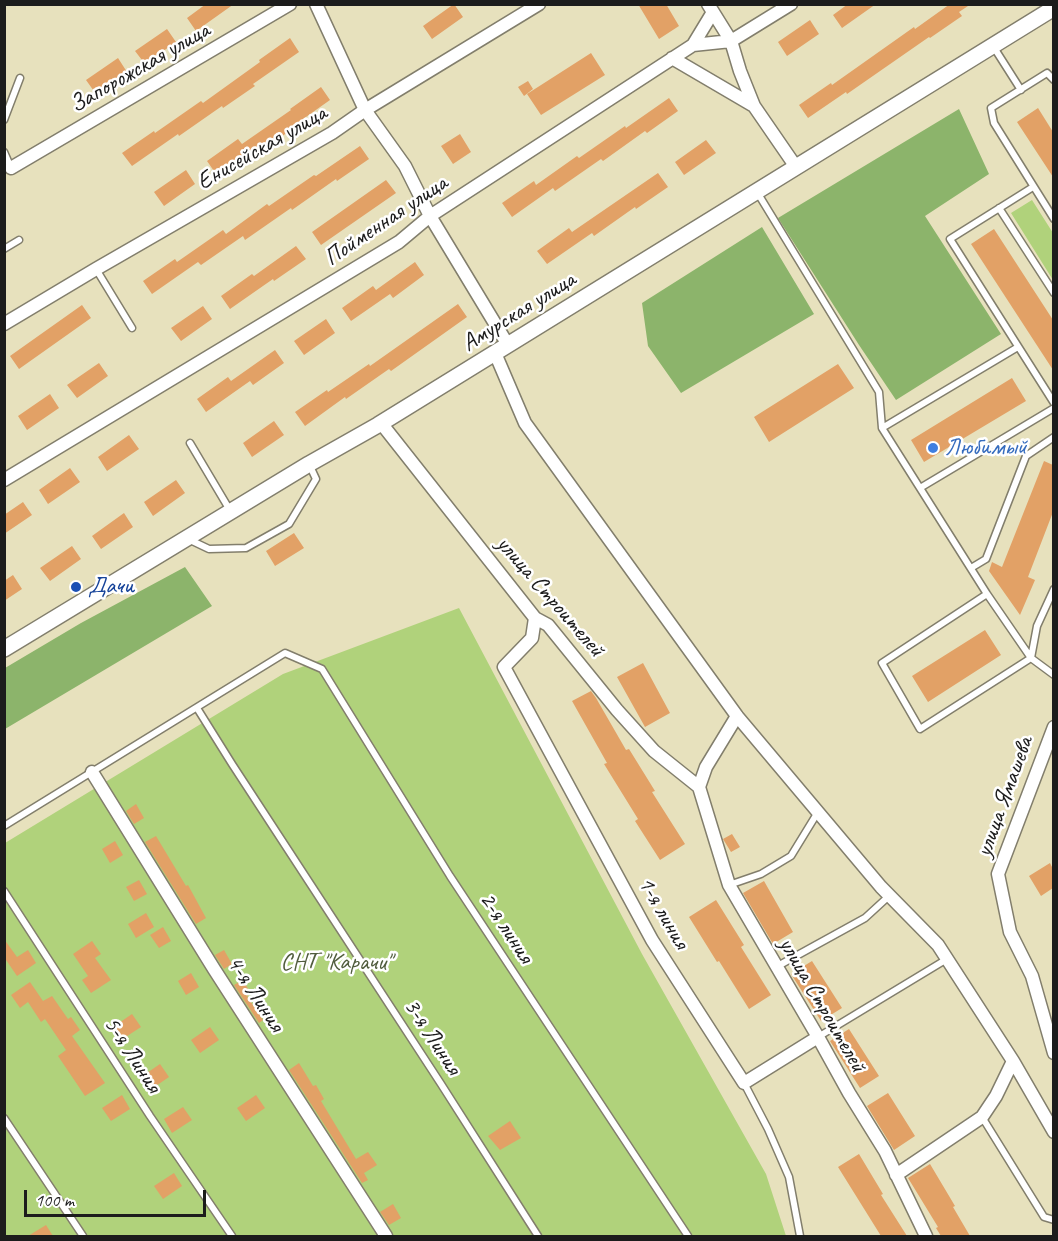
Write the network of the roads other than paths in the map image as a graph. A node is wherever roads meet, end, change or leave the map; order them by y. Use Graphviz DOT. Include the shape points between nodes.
graph roads {
  1 [pos="290,4"];
  2 [pos="316,4"];
  3 [pos="538,4"];
  4 [pos="791,4"];
  5 [pos="710,8"];
  6 [pos="1046,8"];
  7 [pos="730,41"];
  8 [pos="693,45"];
  9 [pos="993,45"];
  10 [pos="672,58"];
  11 [pos="1050,72"];
  12 [pos="20,78"];
  13 [pos="1053,80"];
  14 [pos="1021,90"];
  15 [pos="754,106"];
  16 [pos="365,110"];
  17 [pos="4,120"];
  18 [pos="4,152"];
  19 [pos="796,167"];
  20 [pos="11,168"];
  21 [pos="1033,187"];
  22 [pos="757,192"];
  23 [pos="999,208"];
  24 [pos="430,216"];
  25 [pos="1053,219"];
  26 [pos="19,240"];
  27 [pos="4,249"];
  28 [pos="96,269"];
  29 [pos="1053,293"];
  30 [pos="4,324"];
  31 [pos="132,328"];
  32 [pos="1018,347"];
  33 [pos="501,349"];
  34 [pos="1053,405"];
  35 [pos="381,423"];
  36 [pos="882,428"];
  37 [pos="1053,437"];
  38 [pos="190,443"];
  39 [pos="309,464"];
  40 [pos="4,480"];
  41 [pos="920,489"];
  42 [pos="231,512"];
  43 [pos="188,539"];
  44 [pos="971,568"];
  45 [pos="1053,589"];
  46 [pos="987,594"];
  47 [pos="535,618"];
  48 [pos="4,650"];
  49 [pos="1031,658"];
  50 [pos="1053,675"];
  51 [pos="197,708"];
  52 [pos="737,716"];
  53 [pos="1053,727"];
  54 [pos="92,772"];
  55 [pos="699,787"];
  56 [pos="818,812"];
  57 [pos="4,826"];
  58 [pos="729,885"];
  59 [pos="4,891"];
  60 [pos="890,896"];
  61 [pos="947,959"];
  62 [pos="776,967"];
  63 [pos="818,1037"];
  64 [pos="1053,1053"];
  65 [pos="1014,1061"];
  66 [pos="744,1083"];
  67 [pos="982,1117"];
  68 [pos="4,1118"];
  69 [pos="1053,1132"];
  70 [pos="896,1175"];
  71 [pos="1053,1220"];
  72 [pos="83,1236"];
  73 [pos="232,1236"];
  74 [pos="386,1236"];
  75 [pos="538,1236"];
  76 [pos="688,1236"];
  77 [pos="800,1236"];
  78 [pos="926,1236"];
  1 -- 20 [label="street, Запорожская улица"];
  2 -- 16 [label="street"];
  3 -- 16 [label="street, Енисейская улица"];
  4 -- 7 [label="street, Пойменная улица"];
  5 -- 7 [label="street"];
  5 -- 8 [label="street"];
  6 -- 9 [label="street, Амурская улица"];
  7 -- 8 [label="street, Пойменная улица"];
  7 -- 15 [label="street"];
  8 -- 10 [label="street, Пойменная улица"];
  9 -- 14 [label="lane"];
  9 -- 19 [label="street, Амурская улица"];
  10 -- 15 [label="street"];
  10 -- 24 [label="street, Пойменная улица"];
  11 -- 13 [label="lane"];
  11 -- 14 [label="lane"];
  12 -- 17 [label="lane"];
  14 -- 21 [label="lane" via="991,108 994,123"];
  15 -- 19 [label="street"];
  16 -- 24 [label="street" via="405,166"];
  16 -- 28 [label="street, Енисейская улица" via="332,133"];
  18 -- 20 [label="lane"];
  19 -- 22 [label="street, Амурская улица"];
  21 -- 23 [label="lane"];
  21 -- 25 [label="lane"];
  22 -- 33 [label="street, Амурская улица"];
  22 -- 36 [label="lane" via="879,392"];
  23 -- 29 [label="lane"];
  23 -- 32 [label="lane" via="950,239"];
  24 -- 33 [label="street"];
  24 -- 40 [label="street, Пойменная улица" via="399,242"];
  26 -- 27 [label="lane"];
  28 -- 30 [label="street, Енисейская улица"];
  28 -- 31 [label="lane"];
  32 -- 34 [label="lane"];
  32 -- 36 [label="lane"];
  33 -- 35 [label="street, Амурская улица"];
  33 -- 52 [label="street" via="525,423"];
  34 -- 41 [label="lane"];
  35 -- 39 [label="street, Амурская улица"];
  35 -- 47 [label="street, улица Строителей"];
  36 -- 41 [label="lane"];
  37 -- 44 [label="lane" via="1026,456 986,559"];
  38 -- 42 [label="lane"];
  39 -- 42 [label="street, Амурская улица"];
  39 -- 43 [label="lane" via="316,479 289,524 246,548 208,549"];
  41 -- 44 [label="lane"];
  42 -- 43 [label="street, Амурская улица"];
  43 -- 48 [label="street, Амурская улица"];
  44 -- 46 [label="lane"];
  45 -- 49 [label="lane" via="1037,627"];
  46 -- 49 [label="lane"];
  46 -- 49 [label="lane" via="882,663 920,729"];
  47 -- 55 [label="street, улица Строителей" via="548,625 654,751"];
  47 -- 66 [label="street, 1-я линия" via="532,638 504,667 652,940"];
  49 -- 50 [label="lane"];
  51 -- 54 [label="lane"];
  51 -- 75 [label="lane, 3-я Линия"];
  51 -- 76 [label="lane, 2-я линия" via="285,653 322,669 450,876"];
  52 -- 55 [label="street" via="706,767"];
  52 -- 56 [label="street"];
  53 -- 64 [label="street, улица Ямашева" via="998,874 1010,932 1032,976"];
  54 -- 57 [label="lane"];
  54 -- 74 [label="street, 4-я Линия"];
  55 -- 58 [label="street, улица Строителей"];
  56 -- 58 [label="lane" via="791,856 761,874"];
  56 -- 60 [label="street"];
  58 -- 62 [label="street, улица Строителей"];
  59 -- 73 [label="lane, 5-я Линия"];
  60 -- 61 [label="street"];
  60 -- 62 [label="lane" via="865,918"];
  61 -- 63 [label="lane"];
  61 -- 65 [label="street"];
  62 -- 63 [label="street, улица Строителей"];
  63 -- 66 [label="street"];
  63 -- 70 [label="street, улица Строителей"];
  65 -- 67 [label="street"];
  65 -- 69 [label="street"];
  66 -- 77 [label="lane, 1-я линия" via="789,1177"];
  67 -- 70 [label="street"];
  67 -- 71 [label="lane" via="1044,1217"];
  68 -- 72 [label="lane"];
  70 -- 78 [label="street, улица Строителей"];
}
